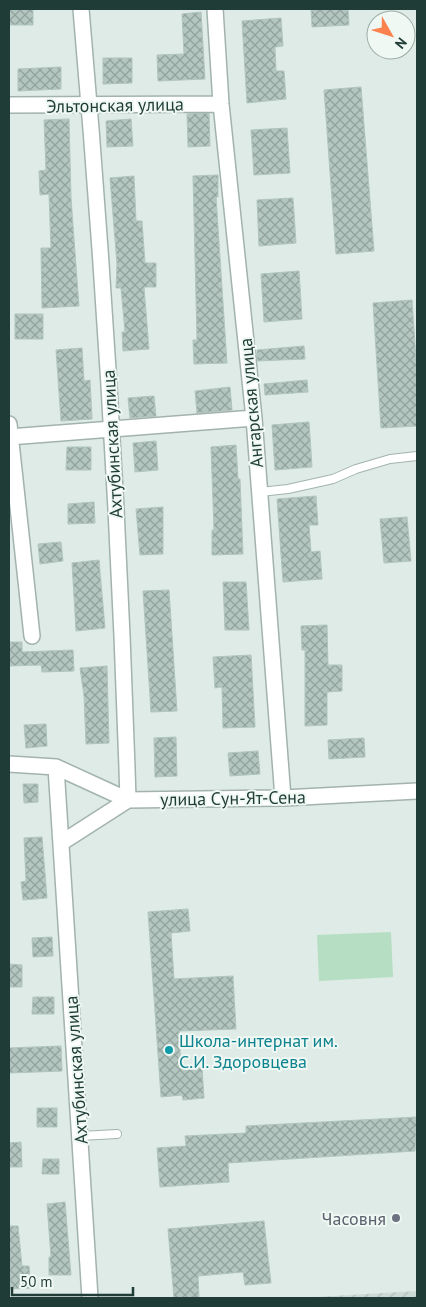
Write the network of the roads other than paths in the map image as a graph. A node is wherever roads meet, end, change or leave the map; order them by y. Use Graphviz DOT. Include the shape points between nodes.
graph roads {
  1 [pos="81,9"];
  2 [pos="215,9"];
  3 [pos="221,104"];
  4 [pos="9,105"];
  5 [pos="90,106"];
  6 [pos="254,418"];
  7 [pos="112,430"];
  8 [pos="9,433"];
  9 [pos="417,456"];
  10 [pos="260,492"];
  11 [pos="32,636"];
  12 [pos="9,764"];
  13 [pos="56,767"];
  14 [pos="417,791"];
  15 [pos="283,798"];
  16 [pos="128,800"];
  17 [pos="61,843"];
  18 [pos="117,1134"];
  19 [pos="80,1136"];
  20 [pos="90,1298"];
  1 -- 5 [label="street, Ахтубинская улица"];
  2 -- 3 [label="street, Ангарская улица"];
  3 -- 5 [label="street, Эльтонская улица"];
  3 -- 6 [label="street, Ангарская улица"];
  4 -- 5 [label="street, Эльтонская улица"];
  5 -- 7 [label="street, Ахтубинская улица"];
  6 -- 7 [label="street"];
  6 -- 10 [label="street, Ангарская улица"];
  7 -- 8 [label="street"];
  7 -- 16 [label="street, Ахтубинская улица"];
  8 -- 11 [label="street"];
  9 -- 10 [label="lane" via="390,458 333,479"];
  10 -- 15 [label="street, Ангарская улица"];
  12 -- 13 [label="street"];
  13 -- 16 [label="street, улица Сун-Ят-Сена"];
  13 -- 17 [label="street, Ахтубинская улица"];
  14 -- 15 [label="street, улица Сун-Ят-Сена"];
  15 -- 16 [label="street, улица Сун-Ят-Сена"];
  16 -- 17 [label="street"];
  17 -- 19 [label="street, Ахтубинская улица"];
  18 -- 19 [label="lane"];
  19 -- 20 [label="street, Ахтубинская улица"];
}
